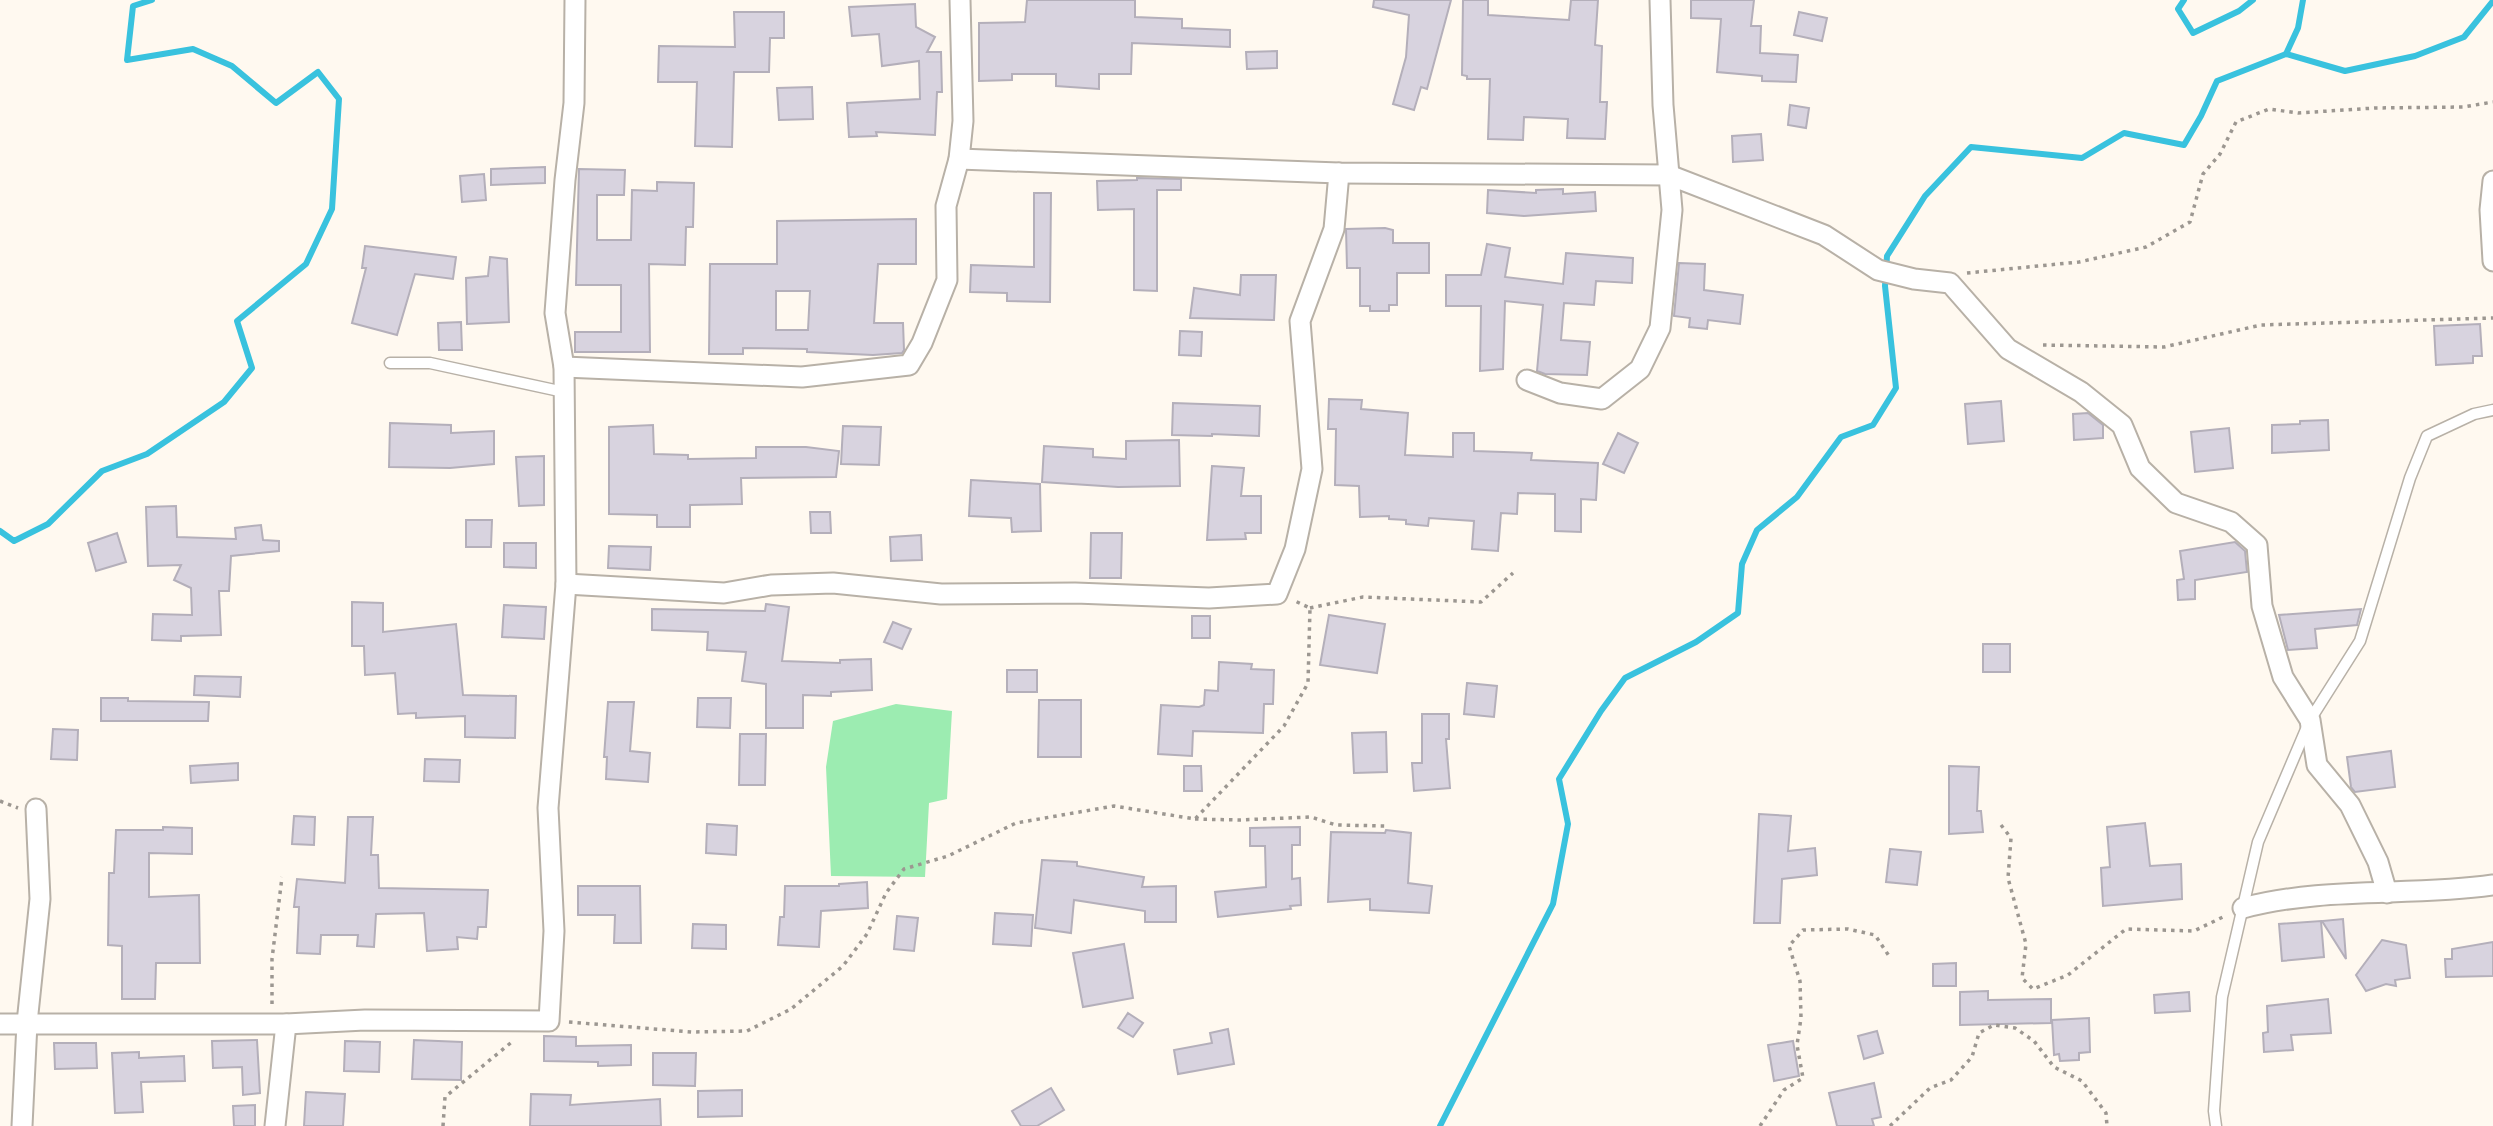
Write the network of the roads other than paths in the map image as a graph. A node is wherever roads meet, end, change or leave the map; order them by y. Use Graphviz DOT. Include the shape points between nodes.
graph roads {
  1 [pos="575,0"];
  2 [pos="960,0"];
  3 [pos="1660,0"];
  4 [pos="959,159"];
  5 [pos="1339,173"];
  6 [pos="1669,175"];
  7 [pos="2493,181"];
  8 [pos="2493,261"];
  9 [pos="390,363"];
  10 [pos="564,367"];
  11 [pos="1527,380"];
  12 [pos="564,391"];
  13 [pos="2493,410"];
  14 [pos="566,584"];
  15 [pos="2310,720"];
  16 [pos="36,809"];
  17 [pos="2493,885"];
  18 [pos="2387,892"];
  19 [pos="2243,908"];
  20 [pos="26,1023"];
  21 [pos="0,1024"];
  22 [pos="279,1024"];
  23 [pos="22,1126"];
  24 [pos="275,1126"];
  25 [pos="2216,1126"];
  1 -- 10 [label="street" via="574,103 555,313"];
  2 -- 4 [label="street" via="963,121"];
  3 -- 6 [label="street"];
  4 -- 5 [label="street"];
  4 -- 10 [label="street" via="946,206 947,280 909,365 802,377"];
  5 -- 6 [label="street"];
  5 -- 14 [label="street" via="1334,229 1300,321 1312,469 1295,549 1277,594 1209,598 941,594 833,583 771,585 724,593"];
  6 -- 11 [label="street" via="1672,210 1660,328 1640,369 1602,399 1560,393"];
  6 -- 15 [label="street" via="1824,235 1878,270 1950,284 2008,349 2081,392 2122,425 2140,468 2176,503 2231,522 2258,545 2262,606 2283,677"];
  7 -- 8 [label="street"];
  9 -- 12 [label="lane" via="430,363"];
  10 -- 12 [label="street"];
  12 -- 14 [label="street"];
  13 -- 15 [label="lane" via="2427,436 2360,641"];
  14 -- 22 [label="street" via="548,808 554,931 543,1021"];
  15 -- 18 [label="street" via="2317,765 2350,805"];
  15 -- 19 [label="lane" via="2258,842"];
  16 -- 20 [label="street" via="40,899"];
  17 -- 18 [label="street"];
  18 -- 19 [label="street" via="2278,899"];
  19 -- 25 [label="lane" via="2222,997"];
  20 -- 21 [label="street"];
  20 -- 22 [label="street"];
  20 -- 23 [label="street"];
  22 -- 24 [label="street"];
}
